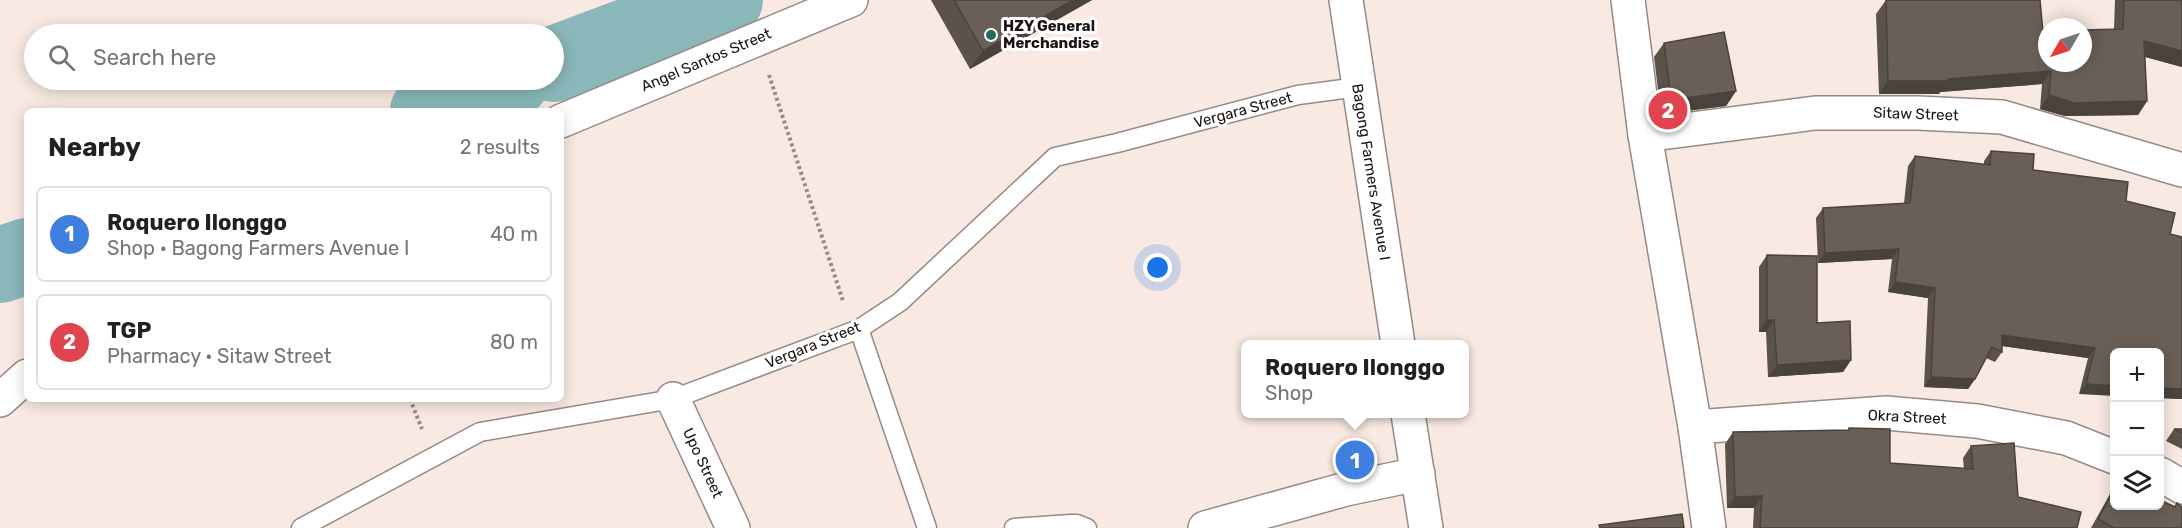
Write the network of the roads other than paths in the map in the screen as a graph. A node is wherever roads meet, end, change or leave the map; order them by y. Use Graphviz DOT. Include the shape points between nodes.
graph roads {
  1 [pos="851,0"];
  2 [pos="1346,0"];
  3 [pos="1628,0"];
  4 [pos="1358,87"];
  5 [pos="564,120"];
  6 [pos="1645,135"];
  7 [pos="2182,170"];
  8 [pos="856,330"];
  9 [pos="1397,340"];
  10 [pos="24,379"];
  11 [pos="673,399"];
  12 [pos="0,400"];
  13 [pos="1409,418"];
  14 [pos="1695,427"];
  15 [pos="2112,456"];
  16 [pos="1418,474"];
  17 [pos="2164,476"];
  18 [pos="2182,487"];
  19 [pos="302,528"];
  20 [pos="733,528"];
  21 [pos="927,528"];
  22 [pos="1014,528"];
  23 [pos="1087,528"];
  24 [pos="1205,528"];
  25 [pos="1426,528"];
  26 [pos="1709,528"];
  1 -- 5 [label="street, Angel Santos Street"];
  2 -- 4 [label="street, Bagong Farmers Avenue I"];
  3 -- 6 [label="street"];
  4 -- 8 [label="lane, Vergara Street" via="1298,95 1055,157 900,302"];
  4 -- 9 [label="street, Bagong Farmers Avenue I"];
  6 -- 7 [label="street, Sitaw Street" via="1815,113 2002,117"];
  6 -- 14 [label="street"];
  8 -- 11 [label="lane, Vergara Street"];
  8 -- 21 [label="lane"];
  10 -- 12 [label="street"];
  11 -- 19 [label="lane, Vergara Street" via="480,432"];
  11 -- 20 [label="street, Upo Street"];
  13 -- 16 [label="street"];
  14 -- 15 [label="street, Okra Street" via="1886,413 1977,421 2066,438"];
  14 -- 26 [label="street"];
  16 -- 24 [label="street" via="1346,489"];
  16 -- 25 [label="street"];
  17 -- 18 [label="street"];
  22 -- 23 [label="lane" via="1077,524"];
}
